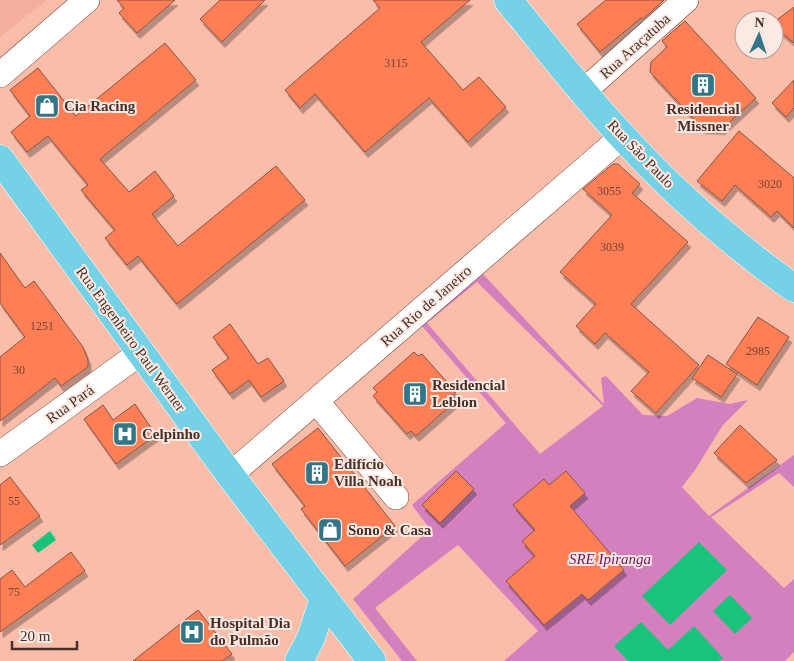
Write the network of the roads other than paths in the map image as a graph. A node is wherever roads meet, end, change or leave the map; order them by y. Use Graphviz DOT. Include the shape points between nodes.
graph roads {
  1 [pos="87,0"];
  2 [pos="508,0"];
  3 [pos="686,0"];
  4 [pos="0,75"];
  5 [pos="584,92"];
  6 [pos="622,137"];
  7 [pos="0,159"];
  8 [pos="794,288"];
  9 [pos="140,353"];
  10 [pos="316,401"];
  11 [pos="0,454"];
  12 [pos="230,475"];
  13 [pos="396,497"];
  14 [pos="324,598"];
  15 [pos="299,661"];
  16 [pos="372,661"];
  1 -- 4 [label="street"];
  2 -- 5 [label="main road, Rua São Paulo"];
  3 -- 5 [label="street, Rua Araçatuba"];
  5 -- 6 [label="main road, Rua São Paulo"];
  6 -- 8 [label="main road, Rua São Paulo" via="723,234"];
  6 -- 10 [label="street, Rua Rio de Janeiro"];
  7 -- 9 [label="main road, Rua Engenheiro Paul Werner"];
  9 -- 11 [label="street, Rua Pará"];
  9 -- 12 [label="main road, Rua Engenheiro Paul Werner"];
  10 -- 12 [label="street, Rua Rio de Janeiro"];
  10 -- 13 [label="street"];
  12 -- 14 [label="main road, Rua Engenheiro Paul Werner"];
  14 -- 15 [label="main road" via="311,638"];
  14 -- 16 [label="main road, Rua Engenheiro Paul Werner"];
}
